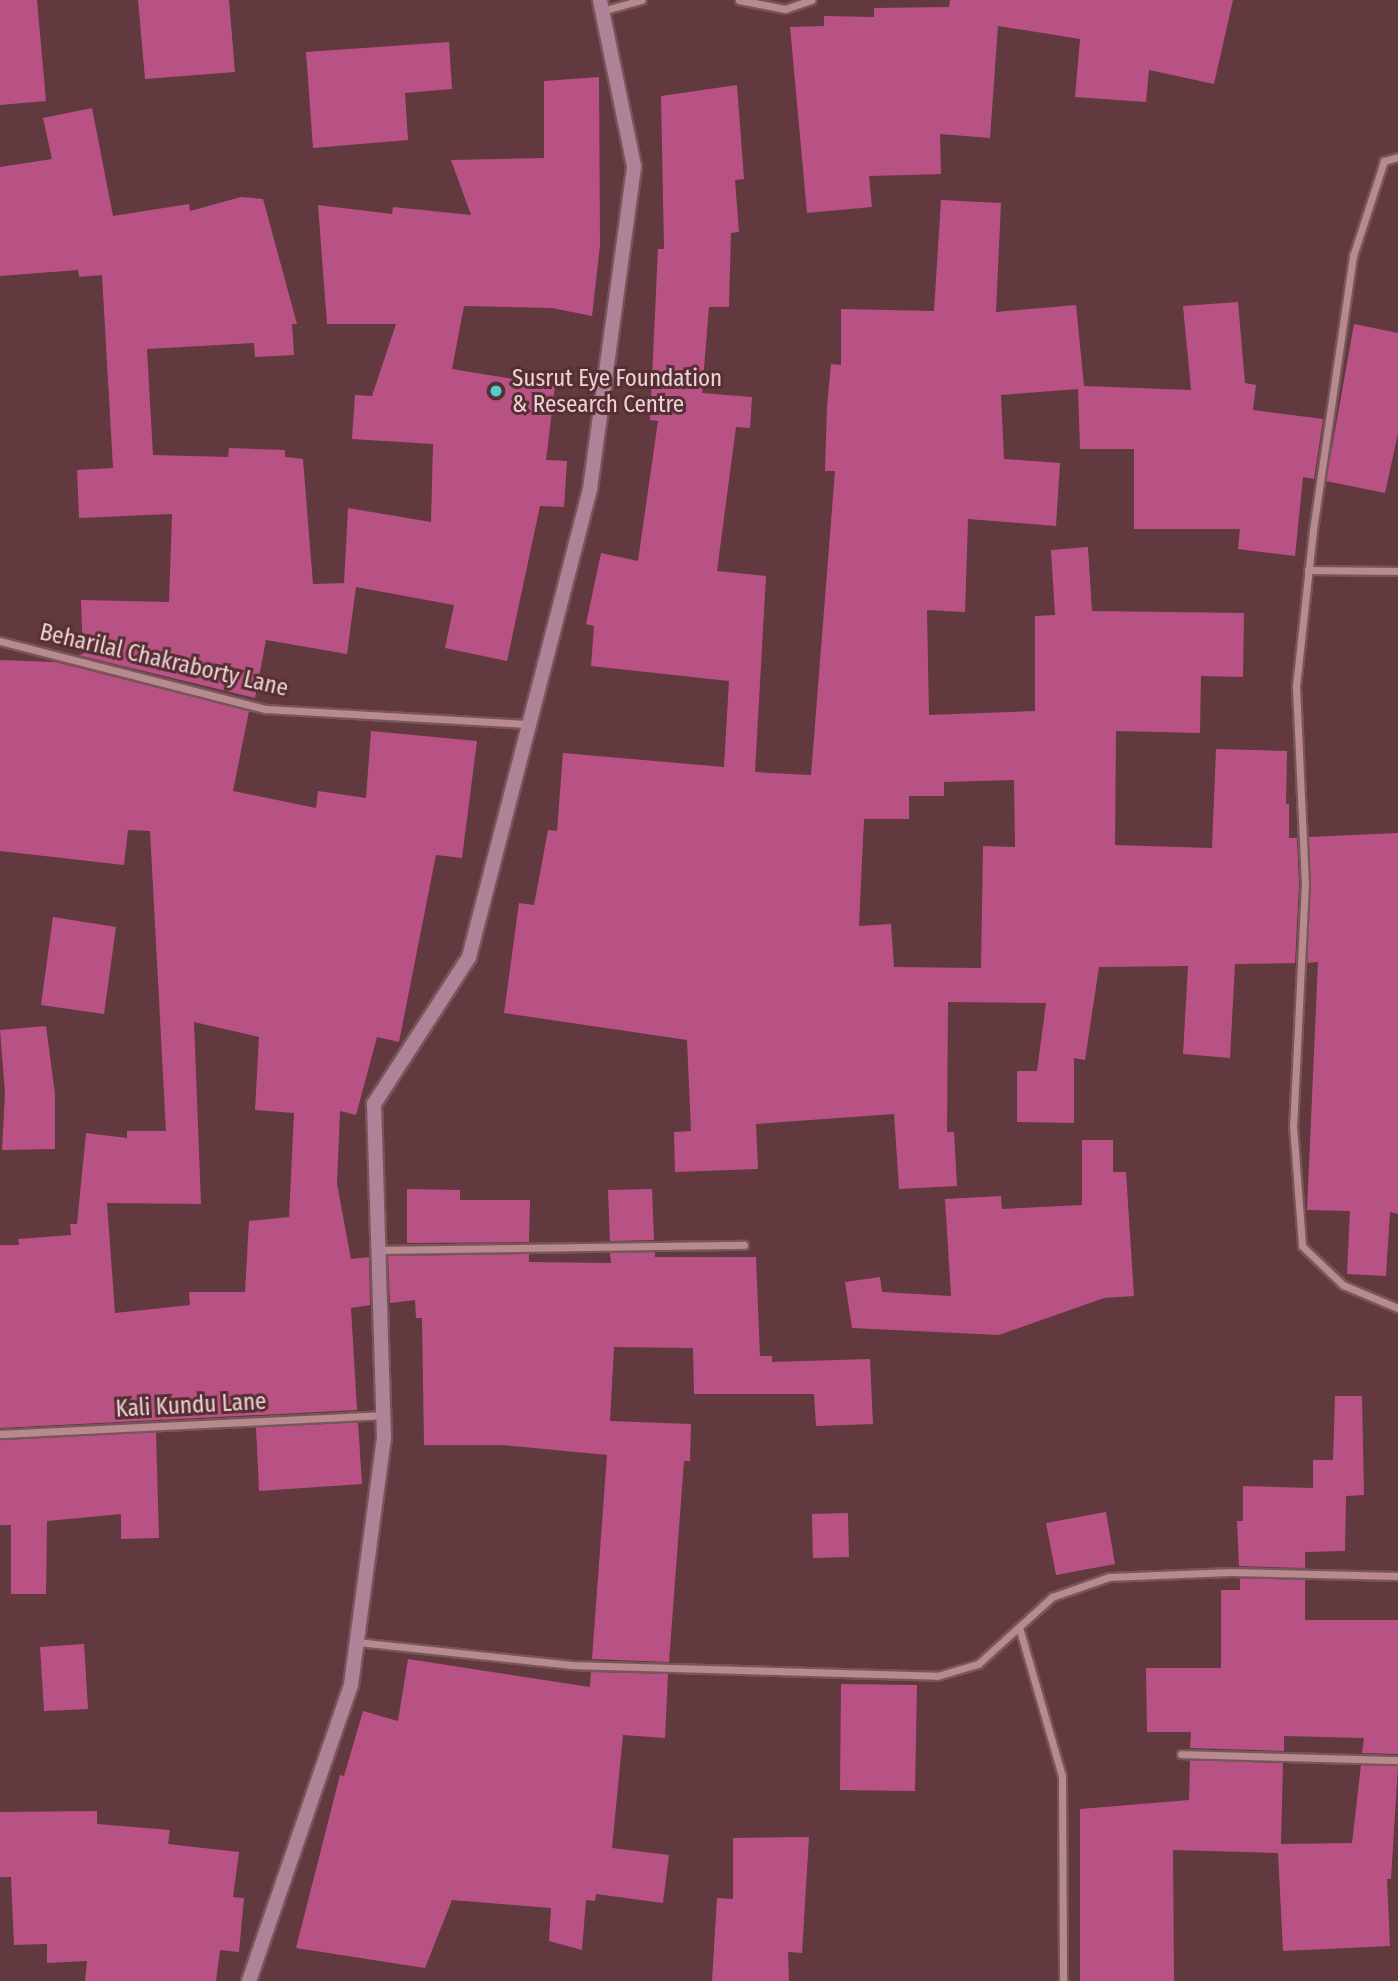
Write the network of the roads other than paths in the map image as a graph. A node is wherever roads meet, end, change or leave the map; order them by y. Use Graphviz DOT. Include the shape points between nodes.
graph roads {
  1 [pos="642,0"];
  2 [pos="739,0"];
  3 [pos="811,0"];
  4 [pos="601,5"];
  5 [pos="1398,157"];
  6 [pos="1308,570"];
  7 [pos="1398,571"];
  8 [pos="0,641"];
  9 [pos="529,724"];
  10 [pos="744,1245"];
  11 [pos="379,1250"];
  12 [pos="1398,1308"];
  13 [pos="383,1415"];
  14 [pos="0,1434"];
  15 [pos="1398,1576"];
  16 [pos="1019,1627"];
  17 [pos="357,1642"];
  18 [pos="1181,1754"];
  19 [pos="1398,1759"];
  20 [pos="249,1981"];
  21 [pos="1063,1981"];
  1 -- 4 [label="street"];
  2 -- 3 [label="street" via="785,9"];
  4 -- 9 [label="main road" via="634,166 590,489"];
  5 -- 6 [label="street" via="1384,161 1353,256"];
  6 -- 7 [label="street"];
  6 -- 12 [label="street" via="1296,687 1305,883 1293,1125 1302,1246 1343,1285"];
  8 -- 9 [label="street, Beharilal Chakraborty Lane" via="265,709"];
  9 -- 11 [label="main road" via="469,957 374,1104"];
  10 -- 11 [label="street"];
  11 -- 13 [label="main road"];
  13 -- 14 [label="street, Kali Kundu Lane"];
  13 -- 17 [label="main road" via="384,1439"];
  15 -- 16 [label="street" via="1231,1572 1109,1577 1052,1597"];
  16 -- 17 [label="street" via="978,1664 937,1676 571,1665"];
  16 -- 21 [label="street" via="1062,1776"];
  17 -- 20 [label="main road" via="351,1685"];
  18 -- 19 [label="street"];
}
